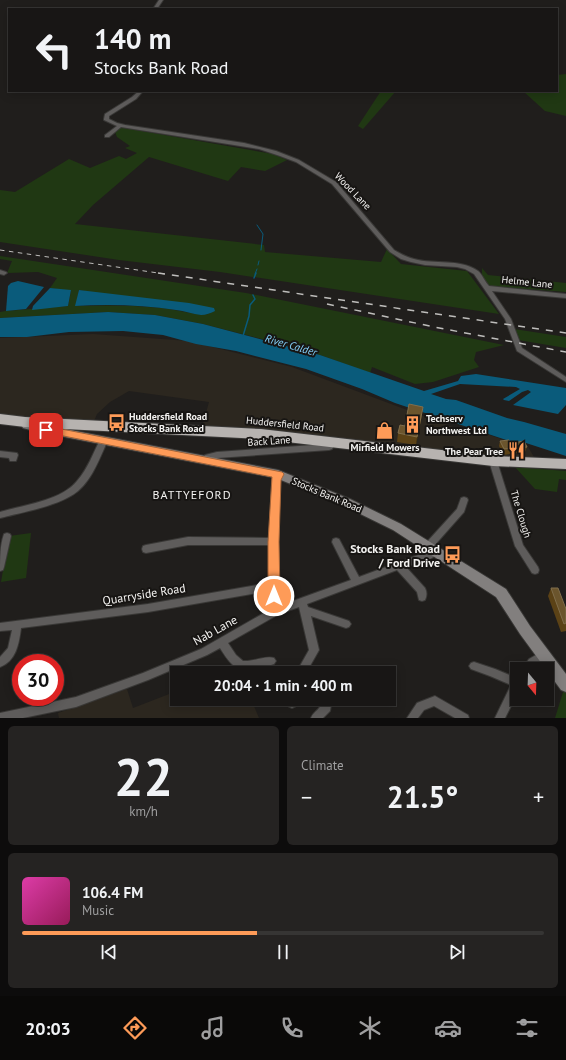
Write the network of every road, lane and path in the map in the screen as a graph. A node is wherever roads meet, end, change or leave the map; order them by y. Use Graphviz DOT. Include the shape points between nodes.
graph roads {
  1 [pos="140,92"];
  2 [pos="121,125"];
  3 [pos="107,136"];
  4 [pos="486,288"];
  5 [pos="566,296"];
  6 [pos="566,380"];
  7 [pos="0,419"];
  8 [pos="25,422"];
  9 [pos="104,440"];
  10 [pos="332,442"];
  11 [pos="0,454"];
  12 [pos="13,460"];
  13 [pos="206,460"];
  14 [pos="493,461"];
  15 [pos="566,464"];
  16 [pos="278,474"];
  17 [pos="464,500"];
  18 [pos="0,515"];
  19 [pos="7,536"];
  20 [pos="273,542"];
  21 [pos="336,542"];
  22 [pos="432,548"];
  23 [pos="146,549"];
  24 [pos="399,566"];
  25 [pos="0,567"];
  26 [pos="535,570"];
  27 [pos="356,580"];
  28 [pos="274,586"];
  29 [pos="422,597"];
  30 [pos="303,605"];
  31 [pos="276,611"];
  32 [pos="346,624"];
  33 [pos="17,625"];
  34 [pos="0,627"];
  35 [pos="222,642"];
  36 [pos="543,655"];
  37 [pos="271,661"];
  38 [pos="532,662"];
  39 [pos="0,663"];
  40 [pos="305,666"];
  41 [pos="474,666"];
  42 [pos="510,680"];
  43 [pos="566,684"];
  44 [pos="510,697"];
  45 [pos="326,706"];
  46 [pos="2,718"];
  47 [pos="316,718"];
  48 [pos="412,718"];
  49 [pos="464,718"];
  50 [pos="500,718"];
  1 -- 2 [label="street, Wood Lane" via="107,115 106,119"];
  2 -- 3 [label="street"];
  2 -- 4 [label="street, Wood Lane" via="274,152 305,166 334,184 400,257 418,263 470,268 478,273"];
  4 -- 5 [label="street, Helme Lane"];
  4 -- 6 [label="street, Wood Lane" via="508,319 519,349"];
  7 -- 8 [label="highway, Huddersfield Road"];
  8 -- 9 [label="street, Stocks Bank Road" via="34,427"];
  8 -- 10 [label="highway, Huddersfield Road" via="229,432"];
  9 -- 13 [label="street, Stocks Bank Road"];
  9 -- 18 [label="street" via="90,470 75,488 50,502"];
  10 -- 13 [label="street, Back Lane" via="329,447 217,455"];
  10 -- 14 [label="highway, Huddersfield Road"];
  11 -- 12 [label="street" via="14,455"];
  13 -- 16 [label="street, Stocks Bank Road"];
  14 -- 15 [label="highway, Huddersfield Road"];
  14 -- 26 [label="street, The Clough" via="519,546"];
  16 -- 20 [label="street"];
  16 -- 22 [label="street, Stocks Bank Road" via="346,502 397,527"];
  17 -- 22 [label="street" via="460,510"];
  19 -- 25 [label="street"];
  20 -- 23 [label="street" via="188,541"];
  20 -- 28 [label="street"];
  21 -- 27 [label="street"];
  22 -- 24 [label="street, Nab Lane" via="432,554"];
  22 -- 36 [label="street, Stocks Bank Road" via="501,593"];
  24 -- 27 [label="street, Nab Lane"];
  24 -- 29 [label="street" via="422,591"];
  27 -- 30 [label="street, Nab Lane"];
  28 -- 31 [label="street"];
  28 -- 33 [label="street, Quarryside Road" via="148,608"];
  30 -- 31 [label="street, Nab Lane"];
  30 -- 32 [label="street"];
  30 -- 40 [label="street" via="314,650"];
  31 -- 35 [label="street, Nab Lane"];
  33 -- 34 [label="street, Quarryside Road"];
  33 -- 39 [label="street" via="14,650"];
  35 -- 37 [label="street" via="237,664 246,667"];
  35 -- 46 [label="street, Nab Lane" via="177,664 76,702"];
  36 -- 38 [label="street"];
  36 -- 43 [label="street, Stocks Bank Road"];
  41 -- 42 [label="street"];
  44 -- 50 [label="street"];
  45 -- 47 [label="street"];
  48 -- 49 [label="street" via="421,706 435,701"];
}
